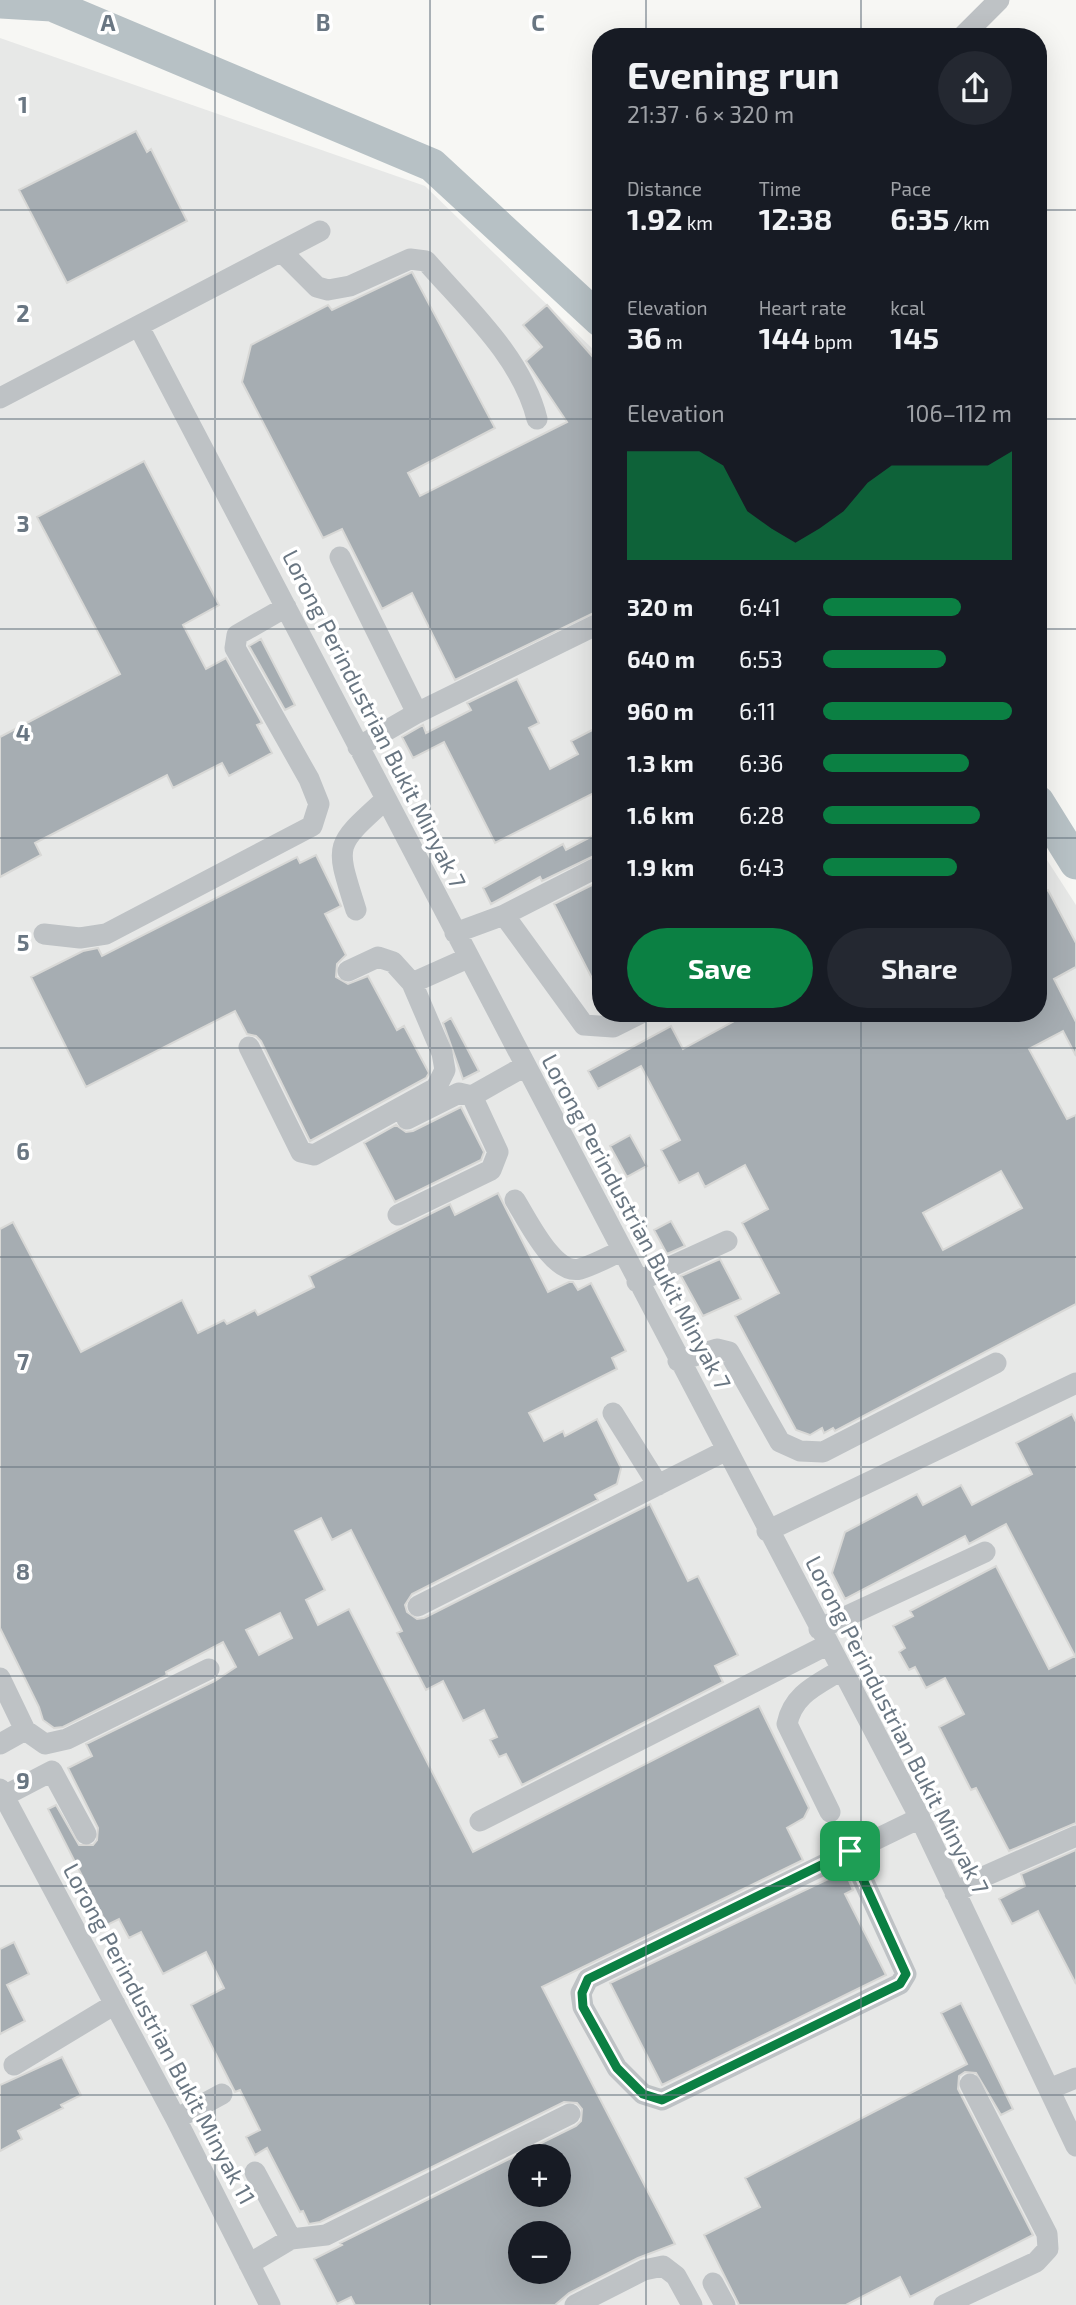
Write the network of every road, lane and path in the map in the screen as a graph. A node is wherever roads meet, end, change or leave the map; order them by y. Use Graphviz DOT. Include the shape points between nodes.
graph roads {
  1 [pos="999,0"];
  2 [pos="971,28"];
  3 [pos="320,232"];
  4 [pos="282,252"];
  5 [pos="139,327"];
  6 [pos="0,398"];
  7 [pos="537,419"];
  8 [pos="340,557"];
  9 [pos="286,607"];
  10 [pos="592,627"];
  11 [pos="417,713"];
  12 [pos="358,747"];
  13 [pos="386,799"];
  14 [pos="592,870"];
  15 [pos="356,910"];
  16 [pos="503,915"];
  17 [pos="44,933"];
  18 [pos="455,933"];
  19 [pos="468,958"];
  20 [pos="348,971"];
  21 [pos="412,983"];
  22 [pos="624,1022"];
  23 [pos="249,1047"];
  24 [pos="524,1066"];
  25 [pos="472,1096"];
  26 [pos="387,1129"];
  27 [pos="515,1200"];
  28 [pos="398,1214"];
  29 [pos="727,1241"];
  30 [pos="621,1251"];
  31 [pos="638,1282"];
  32 [pos="678,1361"];
  33 [pos="996,1363"];
  34 [pos="1076,1383"];
  35 [pos="613,1413"];
  36 [pos="725,1451"];
  37 [pos="658,1485"];
  38 [pos="767,1531"];
  39 [pos="985,1552"];
  40 [pos="418,1606"];
  41 [pos="823,1637"];
  42 [pos="209,1669"];
  43 [pos="841,1670"];
  44 [pos="0,1678"];
  45 [pos="25,1730"];
  46 [pos="0,1744"];
  47 [pos="2,1793"];
  48 [pos="830,1812"];
  49 [pos="920,1818"];
  50 [pos="480,1821"];
  51 [pos="86,1834"];
  52 [pos="1076,1836"];
  53 [pos="850,1851"];
  54 [pos="956,1894"];
  55 [pos="115,2004"];
  56 [pos="14,2065"];
  57 [pos="1076,2078"];
  58 [pos="970,2084"];
  59 [pos="1049,2089"];
  60 [pos="222,2094"];
  61 [pos="570,2114"];
  62 [pos="176,2119"];
  63 [pos="1076,2146"];
  64 [pos="255,2172"];
  65 [pos="291,2239"];
  66 [pos="249,2264"];
  67 [pos="713,2283"];
  68 [pos="270,2305"];
  69 [pos="575,2305"];
  70 [pos="692,2305"];
  71 [pos="724,2305"];
  72 [pos="944,2305"];
  1 -- 2 [label="street"];
  3 -- 4 [label="street"];
  4 -- 5 [label="street"];
  4 -- 7 [label="street" via="317,286 328,290 350,286 410,259 426,261 496,342 533,401"];
  5 -- 6 [label="street"];
  5 -- 9 [label="street, Lorong Perindustrian Bukit Minyak 7"];
  8 -- 11 [label="street"];
  9 -- 12 [label="street, Lorong Perindustrian Bukit Minyak 7"];
  9 -- 17 [label="street" via="237,635 235,648 309,779 319,804 312,826 106,934 80,938"];
  10 -- 11 [label="street"];
  11 -- 12 [label="street"];
  12 -- 13 [label="street, Lorong Perindustrian Bukit Minyak 7"];
  13 -- 15 [label="street" via="344,841 340,861"];
  13 -- 18 [label="street, Lorong Perindustrian Bukit Minyak 7"];
  14 -- 16 [label="street"];
  16 -- 18 [label="street"];
  16 -- 22 [label="street" via="584,1025 614,1027"];
  18 -- 19 [label="street, Lorong Perindustrian Bukit Minyak 7"];
  19 -- 21 [label="street"];
  19 -- 24 [label="street, Lorong Perindustrian Bukit Minyak 7"];
  20 -- 21 [label="street" via="379,957 393,962"];
  21 -- 23 [label="street" via="442,1053 445,1070 436,1088 314,1155 301,1152"];
  24 -- 25 [label="street"];
  24 -- 30 [label="street, Lorong Perindustrian Bukit Minyak 7"];
  25 -- 26 [label="street" via="459,1093"];
  25 -- 28 [label="street" via="498,1152 491,1170"];
  27 -- 30 [label="street" via="553,1259 565,1268 578,1270"];
  29 -- 31 [label="street"];
  30 -- 31 [label="street, Lorong Perindustrian Bukit Minyak 7"];
  31 -- 32 [label="street, Lorong Perindustrian Bukit Minyak 7"];
  32 -- 33 [label="street" via="717,1349 729,1352 780,1442 800,1451 823,1452"];
  32 -- 36 [label="street, Lorong Perindustrian Bukit Minyak 7"];
  34 -- 38 [label="street"];
  35 -- 37 [label="street"];
  36 -- 37 [label="street"];
  36 -- 38 [label="street, Lorong Perindustrian Bukit Minyak 7"];
  37 -- 40 [label="street"];
  38 -- 41 [label="street, Lorong Perindustrian Bukit Minyak 7"];
  39 -- 41 [label="street"];
  41 -- 43 [label="street, Lorong Perindustrian Bukit Minyak 7"];
  41 -- 50 [label="street"];
  42 -- 45 [label="street" via="67,1740 45,1744"];
  43 -- 48 [label="street" via="801,1695 790,1708 787,1724"];
  43 -- 49 [label="street, Lorong Perindustrian Bukit Minyak 7"];
  44 -- 45 [label="street"];
  45 -- 46 [label="street"];
  47 -- 51 [label="street" via="52,1771"];
  47 -- 55 [label="street, Lorong Perindustrian Bukit Minyak 11"];
  49 -- 53 [label="street"];
  49 -- 54 [label="street, Lorong Perindustrian Bukit Minyak 7"];
  52 -- 54 [label="street" via="985,1876"];
  53 -- 53 [label="street" via="906,1974 900,1984 662,2100 643,2094 617,2068 583,2007 588,1979"];
  54 -- 59 [label="street, Lorong Perindustrian Bukit Minyak 7"];
  55 -- 56 [label="street"];
  55 -- 62 [label="street, Lorong Perindustrian Bukit Minyak 11"];
  57 -- 59 [label="street"];
  58 -- 72 [label="street" via="1047,2234 1048,2249 1036,2262"];
  59 -- 63 [label="street, Lorong Perindustrian Bukit Minyak 7"];
  60 -- 62 [label="street"];
  61 -- 65 [label="street" via="326,2235"];
  62 -- 66 [label="street, Lorong Perindustrian Bukit Minyak 11"];
  64 -- 65 [label="street"];
  65 -- 66 [label="street"];
  66 -- 68 [label="street, Lorong Perindustrian Bukit Minyak 11"];
  67 -- 71 [label="street"];
  69 -- 70 [label="street" via="644,2270 663,2266 676,2276"];
}
